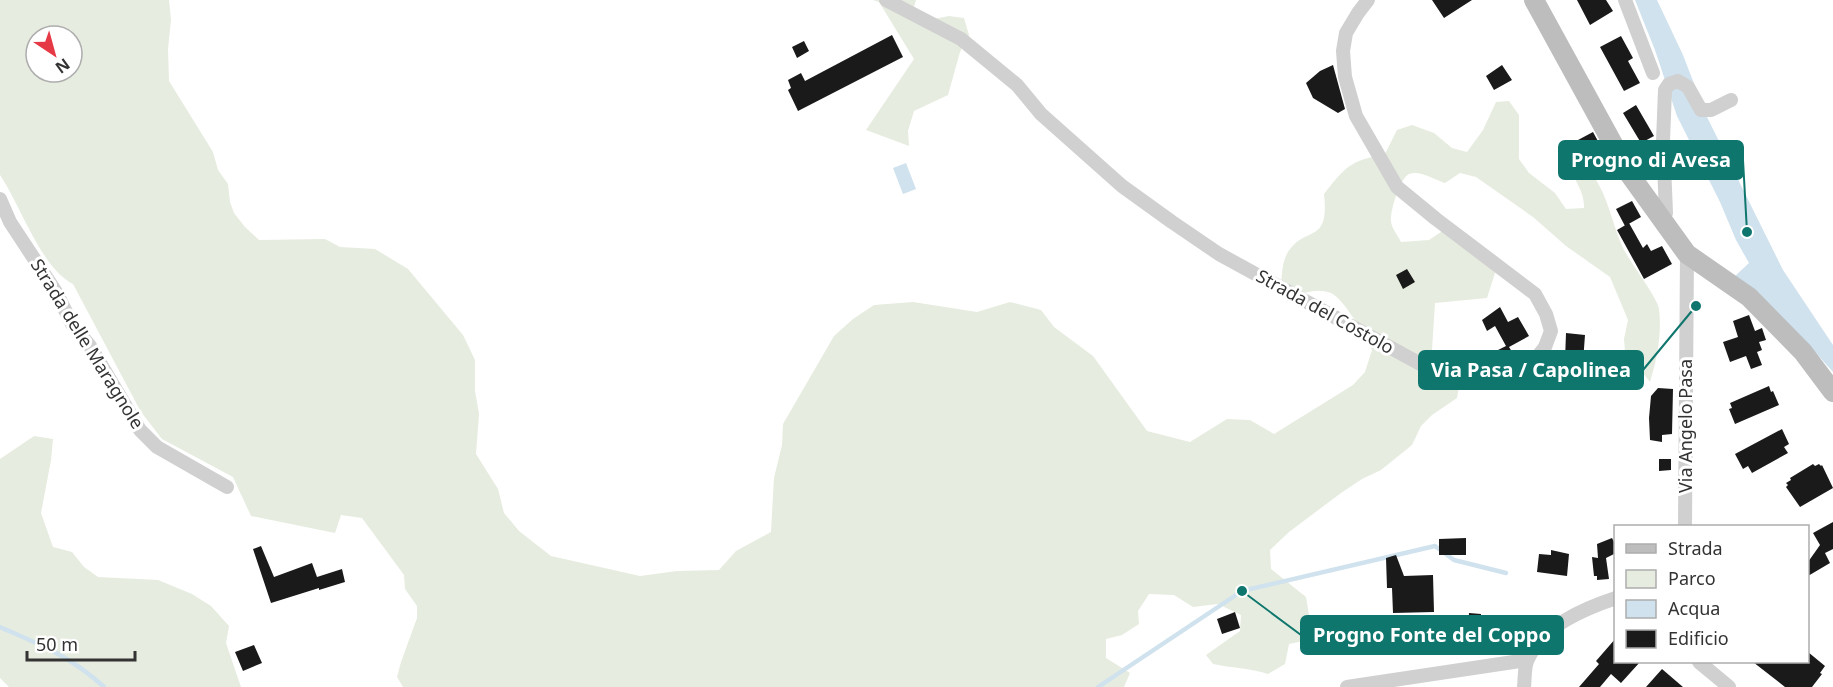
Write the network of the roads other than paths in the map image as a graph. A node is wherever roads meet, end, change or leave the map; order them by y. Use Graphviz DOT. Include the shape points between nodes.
graph roads {
  1 [pos="886,0"];
  2 [pos="1368,0"];
  3 [pos="1534,0"];
  4 [pos="1625,0"];
  5 [pos="1653,73"];
  6 [pos="1731,100"];
  7 [pos="0,199"];
  8 [pos="1662,220"];
  9 [pos="1687,254"];
  10 [pos="1833,392"];
  11 [pos="227,487"];
  12 [pos="1685,525"];
  13 [pos="1614,599"];
  14 [pos="1527,660"];
  15 [pos="1700,663"];
  16 [pos="1347,687"];
  17 [pos="1524,687"];
  18 [pos="1729,687"];
  1 -- 2 [label="street, Strada del Costolo" via="961,39 1017,85 1041,114 1122,186 1219,254 1426,366 1471,378 1514,375 1534,361 1551,331 1535,294 1397,187 1356,116 1342,51 1346,33"];
  3 -- 8 [label="street" via="1630,175"];
  4 -- 5 [label="street"];
  6 -- 8 [label="street" via="1711,110 1701,110 1688,87 1678,81 1665,90 1666,213"];
  7 -- 11 [label="street, Strada delle Maragnole" via="10,222 140,430 157,447"];
  8 -- 9 [label="street"];
  9 -- 10 [label="street" via="1749,297 1803,352"];
  9 -- 12 [label="street, Via Angelo Pasa"];
  13 -- 14 [label="street" via="1589,607 1546,633"];
  14 -- 16 [label="street"];
  14 -- 17 [label="street"];
  15 -- 18 [label="street"];
}
